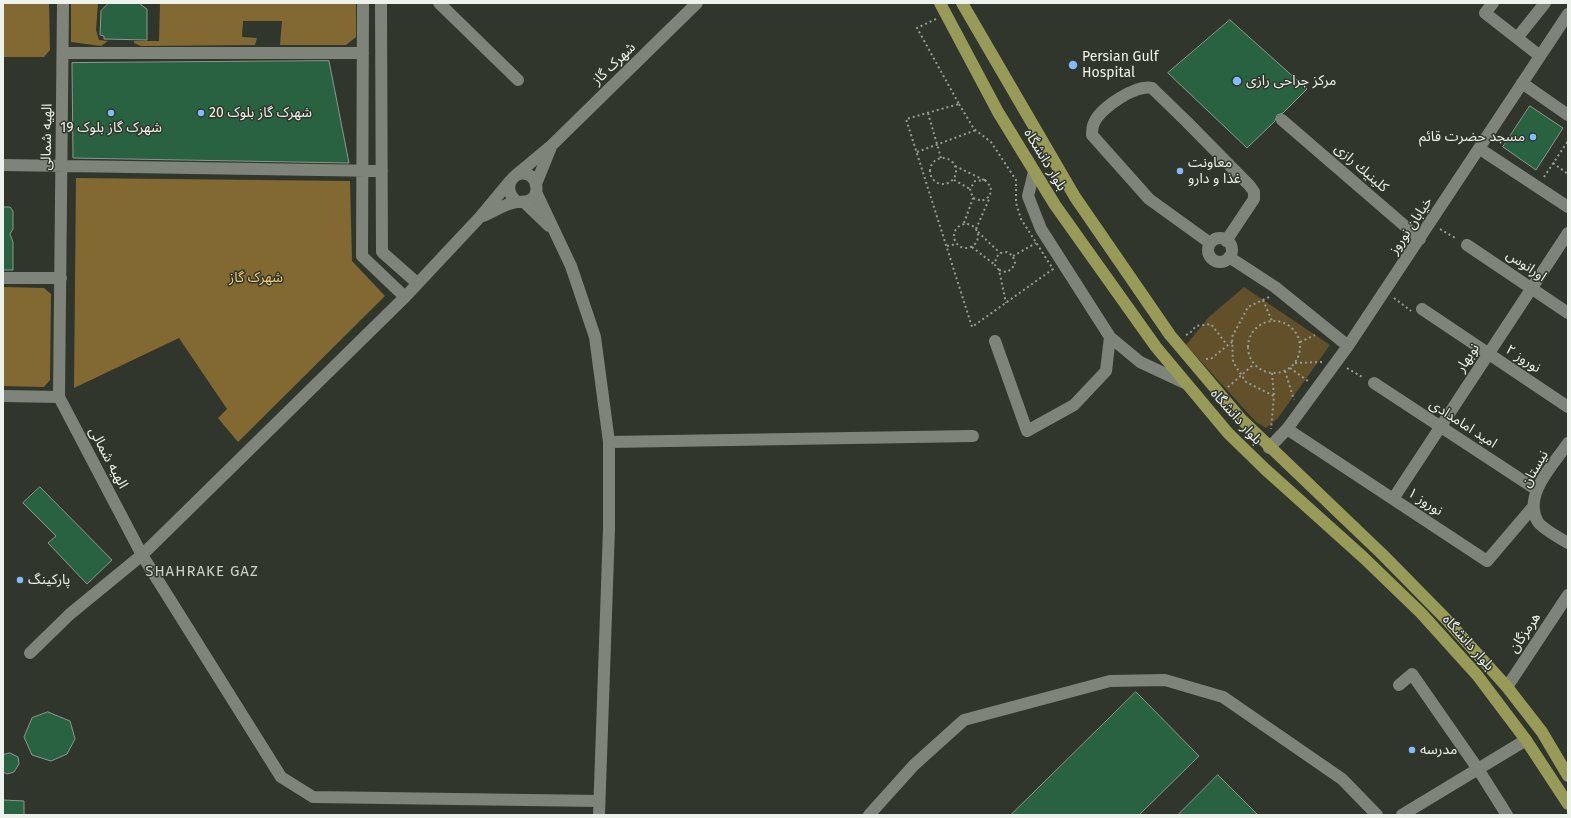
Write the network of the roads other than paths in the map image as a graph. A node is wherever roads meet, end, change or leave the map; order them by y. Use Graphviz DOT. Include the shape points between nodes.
graph roads {
  1 [pos="63,3"];
  2 [pos="363,3"];
  3 [pos="381,3"];
  4 [pos="439,3"];
  5 [pos="697,3"];
  6 [pos="940,3"];
  7 [pos="962,3"];
  8 [pos="1493,3"];
  9 [pos="1545,3"];
  10 [pos="1568,14"];
  11 [pos="1517,38"];
  12 [pos="63,53"];
  13 [pos="363,53"];
  14 [pos="1540,56"];
  15 [pos="518,80"];
  16 [pos="1522,83"];
  17 [pos="1568,115"];
  18 [pos="1282,120"];
  19 [pos="552,145"];
  20 [pos="1480,149"];
  21 [pos="3,165"];
  22 [pos="62,165"];
  23 [pos="362,170"];
  24 [pos="382,170"];
  25 [pos="1034,172"];
  26 [pos="513,178"];
  27 [pos="536,188"];
  28 [pos="521,202"];
  29 [pos="1568,207"];
  30 [pos="480,217"];
  31 [pos="554,231"];
  32 [pos="1568,233"];
  33 [pos="1420,239"];
  34 [pos="1226,241"];
  35 [pos="1210,243"];
  36 [pos="1467,245"];
  37 [pos="1229,257"];
  38 [pos="3,278"];
  39 [pos="61,278"];
  40 [pos="417,283"];
  41 [pos="1532,288"];
  42 [pos="405,297"];
  43 [pos="1422,309"];
  44 [pos="1568,313"];
  45 [pos="1110,337"];
  46 [pos="995,341"];
  47 [pos="1348,346"];
  48 [pos="1488,354"];
  49 [pos="1186,383"];
  50 [pos="1374,383"];
  51 [pos="3,396"];
  52 [pos="59,397"];
  53 [pos="1568,407"];
  54 [pos="1440,427"];
  55 [pos="1287,429"];
  56 [pos="973,436"];
  57 [pos="609,442"];
  58 [pos="1568,443"];
  59 [pos="1269,448"];
  60 [pos="1537,490"];
  61 [pos="1393,499"];
  62 [pos="1533,507"];
  63 [pos="1568,543"];
  64 [pos="142,555"];
  65 [pos="1568,595"];
  66 [pos="30,653"];
  67 [pos="1399,684"];
  68 [pos="1506,687"];
  69 [pos="1526,740"];
  70 [pos="1478,769"];
  71 [pos="1568,776"];
  72 [pos="599,801"];
  73 [pos="1568,804"];
  74 [pos="599,815"];
  75 [pos="869,815"];
  76 [pos="1377,815"];
  77 [pos="1402,815"];
  78 [pos="1507,815"];
  1 -- 12 [label="street, الهیه شمالی"];
  2 -- 13 [label="street"];
  3 -- 24 [label="street"];
  4 -- 15 [label="street"];
  5 -- 19 [label="street, شهرک گاز"];
  6 -- 25 [label="main road, بلوار دانشگاه" via="998,112"];
  7 -- 59 [label="main road, بلوار دانشگاه" via="1075,197 1173,339"];
  8 -- 11 [label="street" via="1485,13"];
  9 -- 11 [label="street"];
  10 -- 14 [label="street, خیابان نوروز"];
  11 -- 14 [label="street"];
  12 -- 13 [label="street"];
  12 -- 22 [label="street, الهیه شمالی"];
  13 -- 23 [label="street"];
  14 -- 16 [label="street, خیابان نوروز"];
  16 -- 17 [label="street"];
  16 -- 20 [label="street, خیابان نوروز"];
  18 -- 33 [label="street, كلينيك رازی"];
  19 -- 26 [label="street, شهرک گاز"];
  19 -- 27 [label="street"];
  20 -- 29 [label="street"];
  20 -- 33 [label="street, خیابان نوروز"];
  21 -- 22 [label="street"];
  22 -- 23 [label="street"];
  22 -- 39 [label="street, الهیه شمالی"];
  23 -- 24 [label="street"];
  23 -- 42 [label="street" via="362,256"];
  24 -- 40 [label="street" via="382,252"];
  25 -- 45 [label="street" via="1028,196 1041,229 1041,240"];
  25 -- 49 [label="main road, بلوار دانشگاه" via="1054,205 1151,341"];
  26 -- 27 [label="street" via="524,174 532,177"];
  26 -- 28 [label="street" via="508,189 510,196"];
  26 -- 30 [label="street, شهرک گاز"];
  27 -- 28 [label="street" via="532,199"];
  27 -- 31 [label="street"];
  28 -- 30 [label="street"];
  28 -- 31 [label="street"];
  30 -- 40 [label="street, شهرک گاز"];
  31 -- 57 [label="street" via="571,266 595,337"];
  32 -- 41 [label="street, نوبهار"];
  33 -- 47 [label="street, خیابان نوروز"];
  34 -- 35 [label="street" via="1217,239"];
  34 -- 35 [label="street" via="1254,199 1254,192 1250,186 1152,88 1137,90 1111,104 1094,122 1092,136 1149,199"];
  34 -- 37 [label="street" via="1231,248"];
  35 -- 37 [label="street" via="1208,251 1211,258 1222,262"];
  36 -- 41 [label="street, اورانوس"];
  37 -- 47 [label="street" via="1282,293"];
  38 -- 39 [label="street"];
  39 -- 52 [label="street, الهیه شمالی"];
  40 -- 42 [label="street, شهرک گاز"];
  41 -- 44 [label="street, اورانوس"];
  41 -- 48 [label="street, نوبهار"];
  42 -- 64 [label="street"];
  43 -- 48 [label="street, نوروز ۲"];
  45 -- 46 [label="street" via="1106,371 1074,404 1027,431"];
  45 -- 49 [label="street" via="1140,362"];
  47 -- 55 [label="street, خیابان نوروز"];
  48 -- 53 [label="street, نوروز ۲"];
  48 -- 54 [label="street, نوبهار"];
  49 -- 69 [label="main road, بلوار دانشگاه" via="1233,438 1420,613 1477,675"];
  50 -- 54 [label="street, امید امامدادی"];
  51 -- 52 [label="street"];
  52 -- 64 [label="street, الهیه شمالی"];
  54 -- 60 [label="street, امید امامدادی"];
  54 -- 61 [label="street, نوبهار"];
  55 -- 59 [label="street, خیابان نوروز"];
  55 -- 61 [label="street, نوروز ۱"];
  56 -- 57 [label="street"];
  57 -- 72 [label="street" via="610,528"];
  58 -- 60 [label="street, نیستان"];
  59 -- 68 [label="main road, بلوار دانشگاه" via="1435,607"];
  60 -- 62 [label="street, نیستان"];
  61 -- 62 [label="street, نوروز ۱" via="1487,561"];
  62 -- 63 [label="street, نیستان" via="1538,523"];
  64 -- 66 [label="street" via="70,614"];
  64 -- 72 [label="street, الهیه شمالی" via="281,777 313,797"];
  65 -- 68 [label="street, هرمزگان"];
  67 -- 70 [label="street" via="1412,674"];
  68 -- 71 [label="main road, بلوار دانشگاه" via="1542,732"];
  69 -- 70 [label="street"];
  69 -- 73 [label="main road, بلوار دانشگاه"];
  70 -- 77 [label="street"];
  70 -- 78 [label="street"];
  72 -- 74 [label="street"];
  75 -- 76 [label="street" via="914,765 964,720 1110,681 1165,680 1223,697 1342,779"];
}
